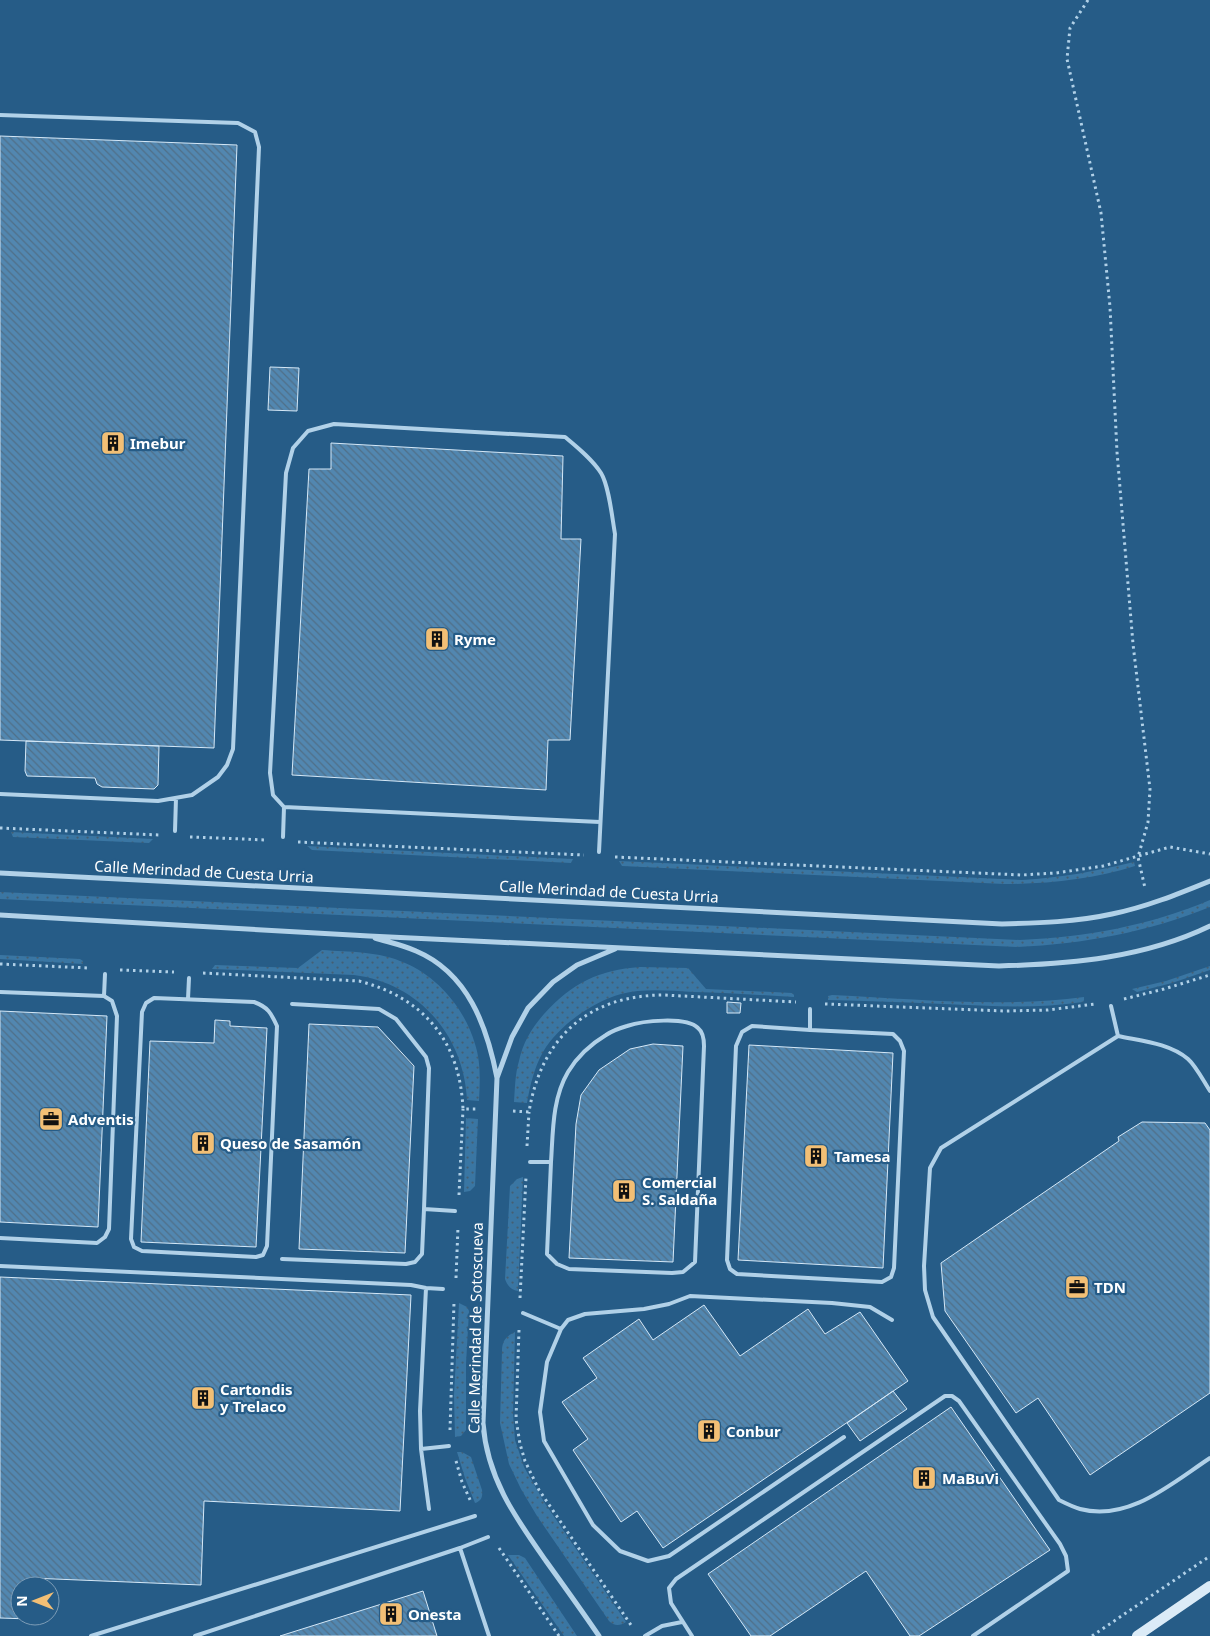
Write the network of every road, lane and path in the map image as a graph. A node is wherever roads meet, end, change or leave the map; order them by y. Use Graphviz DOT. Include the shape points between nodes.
graph roads {
  1 [pos="1088,0"];
  2 [pos="0,115"];
  3 [pos="0,794"];
  4 [pos="176,798"];
  5 [pos="284,807"];
  6 [pos="600,822"];
  7 [pos="175,831"];
  8 [pos="283,837"];
  9 [pos="599,852"];
  10 [pos="0,873"];
  11 [pos="1210,881"];
  12 [pos="1148,904"];
  13 [pos="0,915"];
  14 [pos="1210,926"];
  15 [pos="369,936"];
  16 [pos="618,948"];
  17 [pos="105,974"];
  18 [pos="1210,975"];
  19 [pos="189,978"];
  20 [pos="0,992"];
  21 [pos="104,996"];
  22 [pos="188,999"];
  23 [pos="1118,1000"];
  24 [pos="292,1004"];
  25 [pos="1111,1006"];
  26 [pos="810,1009"];
  27 [pos="810,1030"];
  28 [pos="1118,1036"];
  29 [pos="496,1078"];
  30 [pos="1210,1091"];
  31 [pos="529,1112"];
  32 [pos="527,1152"];
  33 [pos="530,1162"];
  34 [pos="551,1162"];
  35 [pos="526,1169"];
  36 [pos="424,1209"];
  37 [pos="455,1210"];
  38 [pos="0,1238"];
  39 [pos="282,1259"];
  40 [pos="0,1266"];
  41 [pos="426,1288"];
  42 [pos="443,1289"];
  43 [pos="520,1305"];
  44 [pos="523,1313"];
  45 [pos="892,1320"];
  46 [pos="561,1329"];
  47 [pos="844,1437"];
  48 [pos="449,1446"];
  49 [pos="421,1449"];
  50 [pos="1210,1458"];
  51 [pos="429,1509"];
  52 [pos="475,1516"];
  53 [pos="488,1537"];
  54 [pos="460,1548"];
  55 [pos="1210,1556"];
  56 [pos="1210,1586"];
  57 [pos="682,1622"];
  58 [pos="90,1636"];
  59 [pos="195,1636"];
  60 [pos="489,1636"];
  61 [pos="599,1636"];
  62 [pos="644,1636"];
  63 [pos="692,1636"];
  64 [pos="973,1636"];
  65 [pos="1092,1636"];
  66 [pos="1137,1636"];
  1 -- 12 [label="path" via="1070,28 1066,59 1101,213 1104,241 1133,644 1150,789 1148,822 1138,857"];
  2 -- 4 [label="lane" via="238,123 255,132 259,147 233,750 227,766 218,777 192,796"];
  3 -- 4 [label="lane" via="158,801"];
  4 -- 7 [label="lane"];
  5 -- 6 [label="lane"];
  5 -- 6 [label="lane" via="273,796 270,773 286,473 293,448 308,431 334,424 565,437 601,473 610,501 615,534"];
  5 -- 8 [label="lane"];
  6 -- 9 [label="lane"];
  10 -- 12 [label="street, Calle Merindad de Cuesta Urria" via="1002,924 1079,919"];
  11 -- 12 [label="street, Calle Merindad de Cuesta Urria"];
  13 -- 15 [label="street"];
  14 -- 16 [label="street" via="1123,954 1036,965"];
  15 -- 16 [label="street"];
  15 -- 29 [label="street, Calle Merindad de Sotoscueva" via="416,951 443,966 459,983 485,1029"];
  16 -- 29 [label="street, Calle Merindad de Sotoscueva" via="577,965 552,982 528,1008"];
  17 -- 21 [label="lane"];
  18 -- 23 [label="path"];
  19 -- 22 [label="lane"];
  20 -- 21 [label="lane"];
  21 -- 38 [label="lane" via="112,1000 118,1016 109,1229 97,1243"];
  22 -- 22 [label="lane" via="154,998 146,1003 142,1012 131,1240 134,1247 142,1251 263,1255 267,1246 277,1026 270,1011 254,1002"];
  24 -- 36 [label="lane" via="378,1009 396,1019 426,1057 429,1068"];
  25 -- 28 [label="lane"];
  26 -- 27 [label="lane"];
  27 -- 27 [label="lane" via="893,1034 904,1052 894,1268 891,1277 882,1282 737,1274 730,1270 726,1260 736,1046 742,1032 752,1026"];
  28 -- 30 [label="lane" via="1156,1044 1181,1055 1189,1060"];
  28 -- 50 [label="lane" via="941,1148 930,1168 924,1290 934,1317 1058,1500 1098,1512 1122,1509 1148,1500"];
  29 -- 61 [label="street, Calle Merindad de Sotoscueva" via="484,1441 505,1499"];
  31 -- 32 [label="path"];
  33 -- 34 [label="lane"];
  34 -- 34 [label="lane" via="547,1254 557,1264 570,1269 683,1272 694,1262 704,1046 699,1028 684,1022 628,1025 606,1035 584,1052 568,1073 559,1094"];
  35 -- 43 [label="path"];
  36 -- 37 [label="lane"];
  36 -- 39 [label="lane" via="422,1254 415,1262"];
  40 -- 41 [label="lane"];
  41 -- 42 [label="lane"];
  41 -- 49 [label="lane"];
  44 -- 46 [label="lane"];
  45 -- 46 [label="lane" via="870,1308 832,1303 690,1296 669,1304 585,1314 568,1320"];
  46 -- 47 [label="lane" via="547,1362 540,1412 544,1441 593,1526 620,1551 648,1561 669,1556"];
  48 -- 49 [label="lane"];
  49 -- 51 [label="lane"];
  52 -- 58 [label="lane"];
  53 -- 54 [label="lane"];
  54 -- 59 [label="lane"];
  54 -- 60 [label="lane"];
  55 -- 65 [label="path"];
  56 -- 66 [label="main road"];
  57 -- 62 [label="lane" via="662,1626"];
  57 -- 63 [label="lane"];
  57 -- 64 [label="lane" via="670,1603 669,1588 676,1579 945,1396 952,1396 959,1401 1060,1544 1068,1572"];
}
